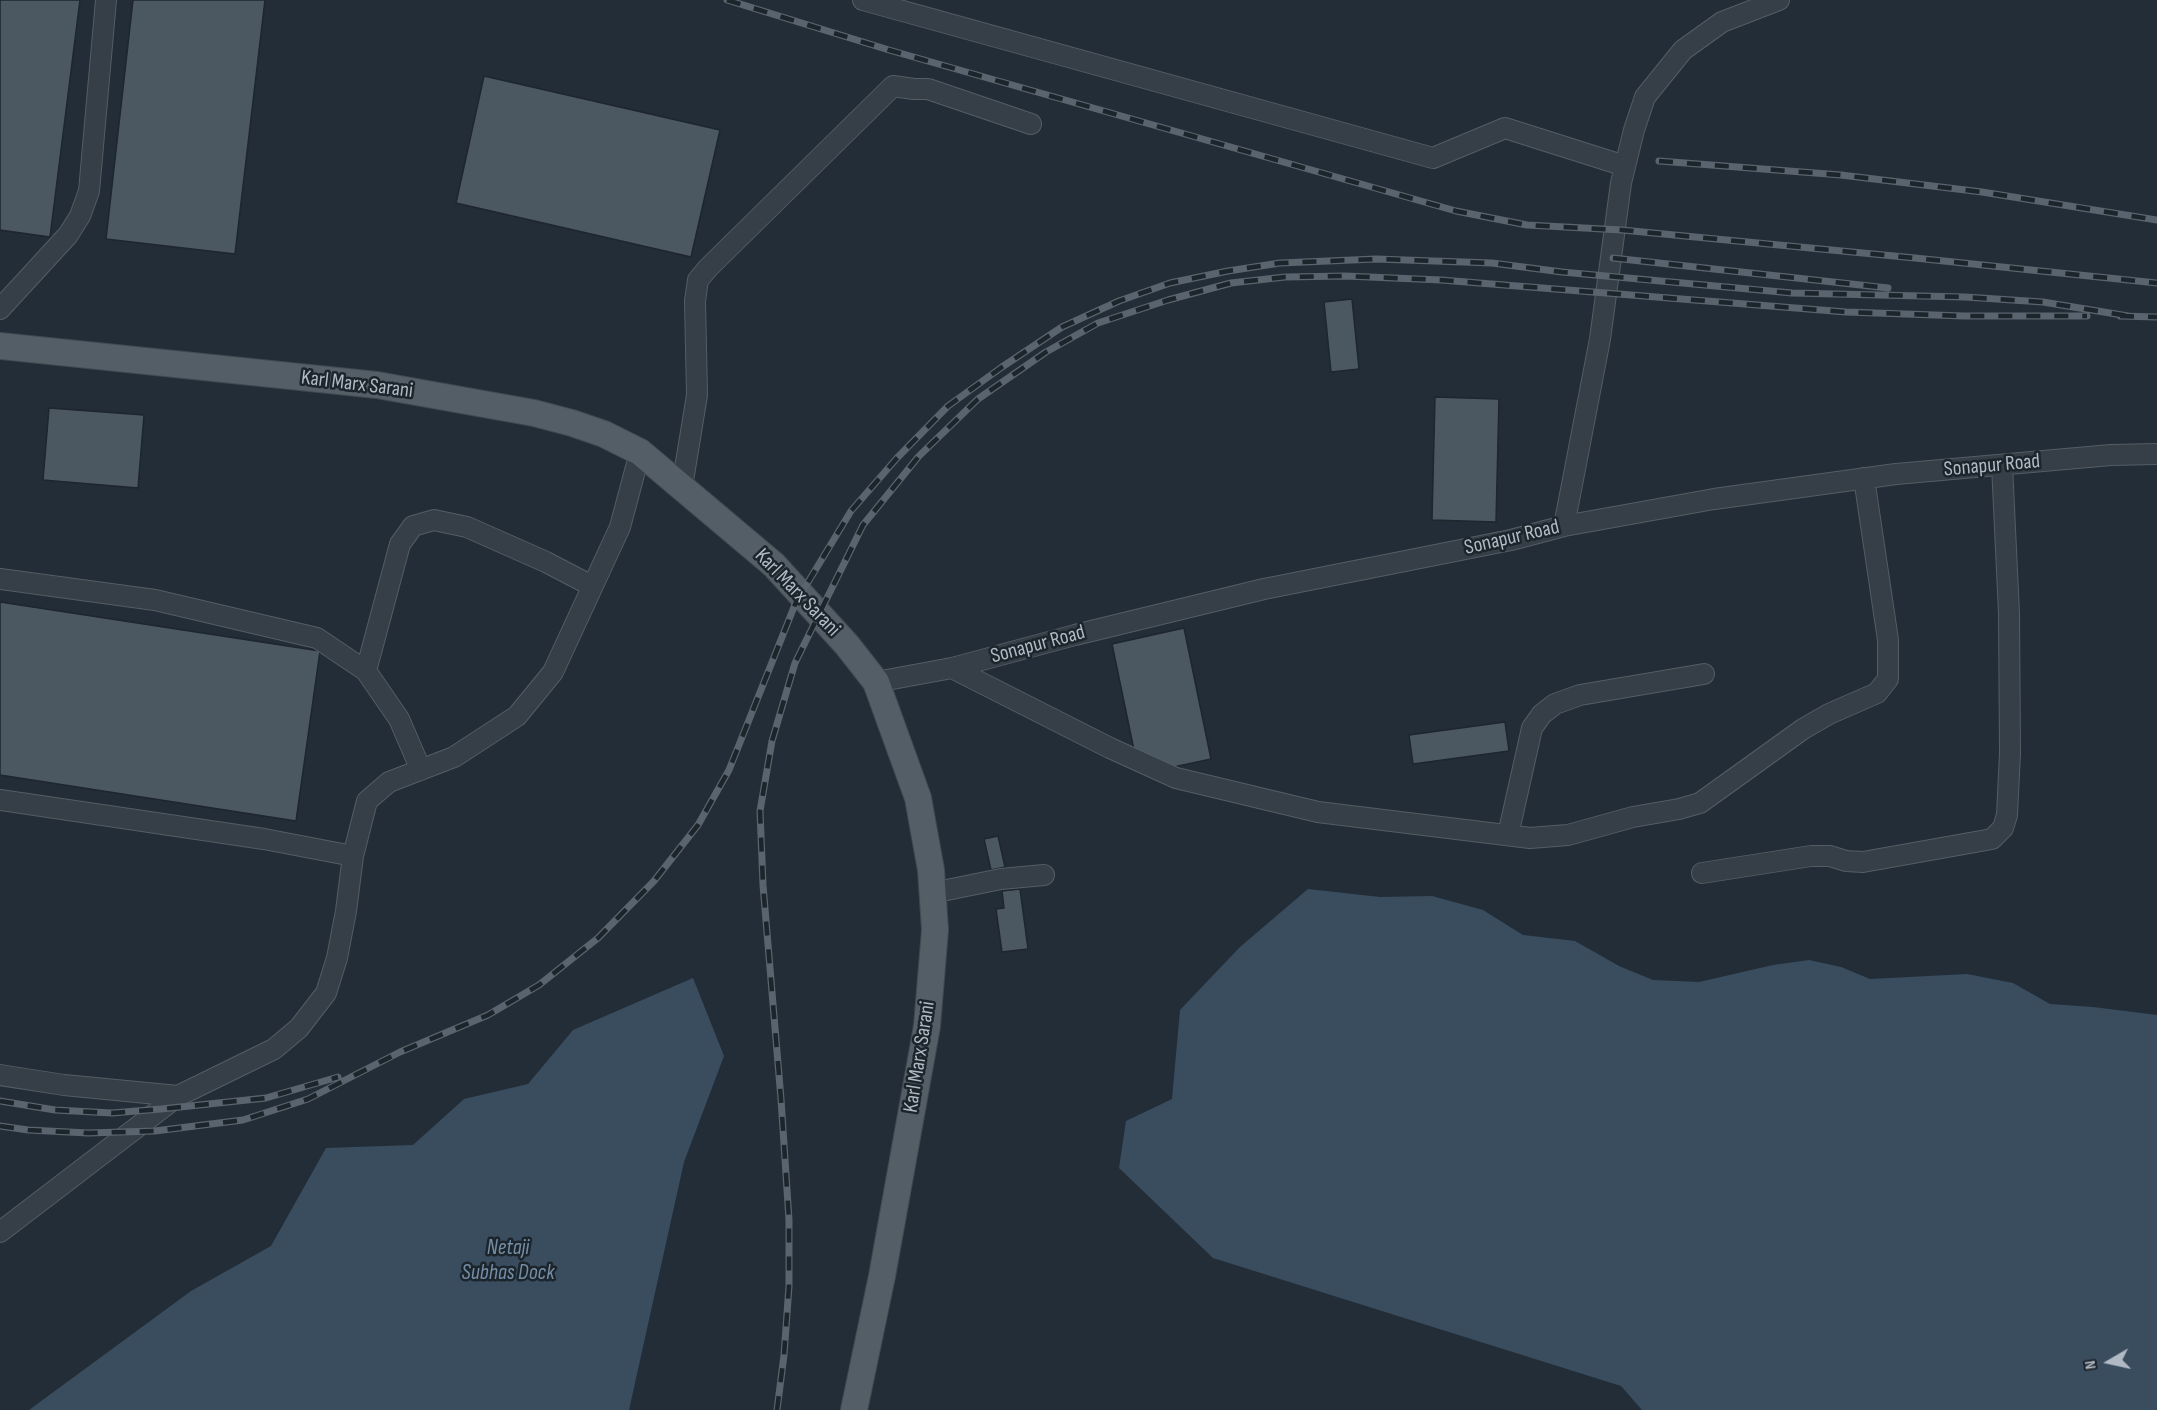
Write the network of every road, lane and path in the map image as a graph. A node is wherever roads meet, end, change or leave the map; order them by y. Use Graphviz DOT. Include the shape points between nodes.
graph roads {
  1 [pos="106,0"];
  2 [pos="863,0"];
  3 [pos="1779,0"];
  4 [pos="1031,124"];
  5 [pos="1625,166"];
  6 [pos="0,309"];
  7 [pos="0,346"];
  8 [pos="640,452"];
  9 [pos="2157,454"];
  10 [pos="2002,465"];
  11 [pos="1864,478"];
  12 [pos="682,487"];
  13 [pos="1564,526"];
  14 [pos="0,579"];
  15 [pos="592,586"];
  16 [pos="952,668"];
  17 [pos="366,672"];
  18 [pos="1704,674"];
  19 [pos="876,682"];
  20 [pos="421,770"];
  21 [pos="0,800"];
  22 [pos="1508,836"];
  23 [pos="353,856"];
  24 [pos="1702,873"];
  25 [pos="1044,875"];
  26 [pos="932,893"];
  27 [pos="0,1075"];
  28 [pos="178,1096"];
  29 [pos="0,1232"];
  30 [pos="854,1410"];
  1 -- 6 [label="street" via="89,190 68,235"];
  2 -- 5 [label="street" via="1434,158 1505,128"];
  3 -- 5 [label="street" via="1722,22 1683,50 1645,97"];
  4 -- 12 [label="street" via="928,89 893,86 708,268 698,280 696,291 697,395"];
  5 -- 13 [label="street" via="1600,339"];
  7 -- 8 [label="main road, Karl Marx Sarani" via="377,385 534,413 604,434"];
  8 -- 12 [label="main road, Karl Marx Sarani"];
  8 -- 15 [label="street" via="620,527"];
  9 -- 10 [label="street, Sonapur Road"];
  10 -- 11 [label="street, Sonapur Road"];
  10 -- 24 [label="street" via="2010,753 2003,828 1992,838 1863,862 1811,856"];
  11 -- 13 [label="street, Sonapur Road"];
  11 -- 22 [label="street" via="1888,640 1888,679 1876,693 1803,729 1700,803 1568,835"];
  12 -- 19 [label="main road, Karl Marx Sarani" via="774,565"];
  13 -- 16 [label="street, Sonapur Road" via="1264,589"];
  14 -- 17 [label="street" via="155,600 317,638"];
  15 -- 17 [label="street" via="467,527 434,520 413,526 400,544"];
  15 -- 20 [label="street" via="553,672 517,716 454,757"];
  16 -- 19 [label="street, Sonapur Road"];
  16 -- 22 [label="street" via="1176,778 1318,812"];
  17 -- 20 [label="street" via="399,719"];
  18 -- 22 [label="street" via="1580,695 1555,704 1542,714 1532,728"];
  19 -- 26 [label="main road, Karl Marx Sarani" via="918,798"];
  20 -- 23 [label="street" via="389,782 367,801"];
  21 -- 23 [label="street"];
  23 -- 28 [label="street" via="337,958 326,993 299,1028 274,1049"];
  25 -- 26 [label="street"];
  26 -- 30 [label="main road, Karl Marx Sarani" via="935,930 927,1026"];
  27 -- 28 [label="street"];
  28 -- 29 [label="street"];
}
